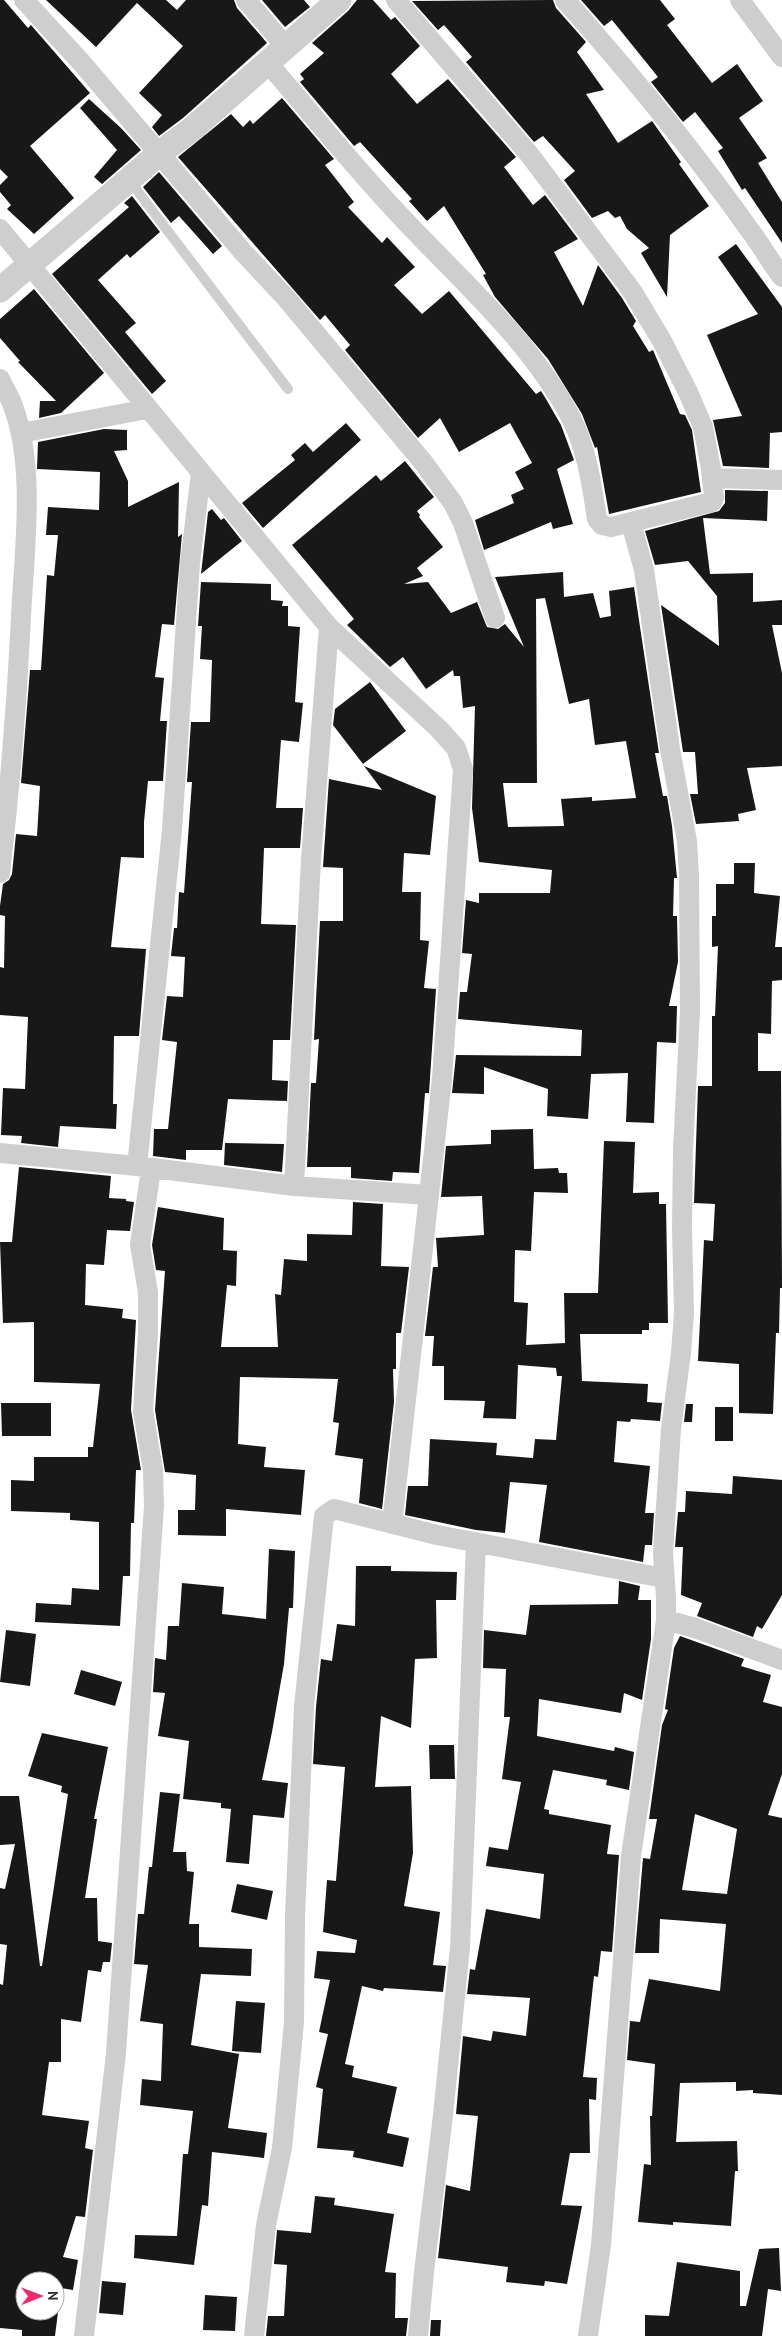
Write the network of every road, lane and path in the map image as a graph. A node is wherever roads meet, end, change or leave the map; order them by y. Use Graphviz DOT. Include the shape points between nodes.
graph roads {
  1 [pos="24,0"];
  2 [pos="246,0"];
  3 [pos="339,0"];
  4 [pos="396,0"];
  5 [pos="566,0"];
  6 [pos="740,0"];
  7 [pos="277,55"];
  8 [pos="782,56"];
  9 [pos="160,154"];
  10 [pos="129,180"];
  11 [pos="0,229"];
  12 [pos="29,266"];
  13 [pos="782,277"];
  14 [pos="0,290"];
  15 [pos="0,379"];
  16 [pos="288,389"];
  17 [pos="147,409"];
  18 [pos="21,433"];
  19 [pos="201,473"];
  20 [pos="712,478"];
  21 [pos="782,480"];
  22 [pos="631,522"];
  23 [pos="495,618"];
  24 [pos="329,627"];
  25 [pos="0,873"];
  26 [pos="0,1154"];
  27 [pos="144,1167"];
  28 [pos="294,1186"];
  29 [pos="429,1195"];
  30 [pos="392,1524"];
  31 [pos="476,1542"];
  32 [pos="664,1578"];
  33 [pos="666,1620"];
  34 [pos="782,1660"];
  35 [pos="84,2336"];
  36 [pos="254,2336"];
  37 [pos="418,2336"];
  38 [pos="588,2336"];
  1 -- 9 [label="street"];
  2 -- 7 [label="street"];
  3 -- 7 [label="street"];
  4 -- 20 [label="street" via="529,154 632,291 688,392 702,427"];
  5 -- 13 [label="street" via="692,154"];
  6 -- 8 [label="street"];
  7 -- 9 [label="street"];
  7 -- 22 [label="street" via="347,157 474,292 548,380 573,422 584,454 597,519 602,525 611,527"];
  9 -- 10 [label="street"];
  9 -- 23 [label="street" via="292,305 440,485 463,523"];
  10 -- 12 [label="street"];
  10 -- 16 [label="lane"];
  11 -- 12 [label="street"];
  12 -- 14 [label="street"];
  12 -- 17 [label="street"];
  15 -- 18 [label="street"];
  17 -- 18 [label="street"];
  17 -- 19 [label="street"];
  18 -- 25 [label="street" via="26,525 17,705"];
  19 -- 24 [label="street"];
  19 -- 27 [label="street" via="190,563"];
  20 -- 21 [label="street"];
  20 -- 22 [label="street" via="712,502"];
  22 -- 32 [label="street" via="644,570 687,841 689,875 690,1011 682,1230 684,1313 670,1438"];
  24 -- 28 [label="street" via="311,860"];
  24 -- 29 [label="street" via="439,729 456,748 463,769 442,1079"];
  26 -- 27 [label="street"];
  27 -- 28 [label="street"];
  27 -- 35 [label="street" via="140,1245 148,1292 148,1333 143,1411 155,1487 116,2053"];
  28 -- 29 [label="street"];
  29 -- 30 [label="street"];
  30 -- 31 [label="street"];
  30 -- 36 [label="street" via="334,1509 324,1516 304,1706 294,2022 282,2148 266,2225"];
  31 -- 32 [label="street"];
  31 -- 37 [label="street" via="460,1947"];
  32 -- 33 [label="street"];
  33 -- 34 [label="street"];
  33 -- 38 [label="street" via="631,1856 601,2245"];
}
